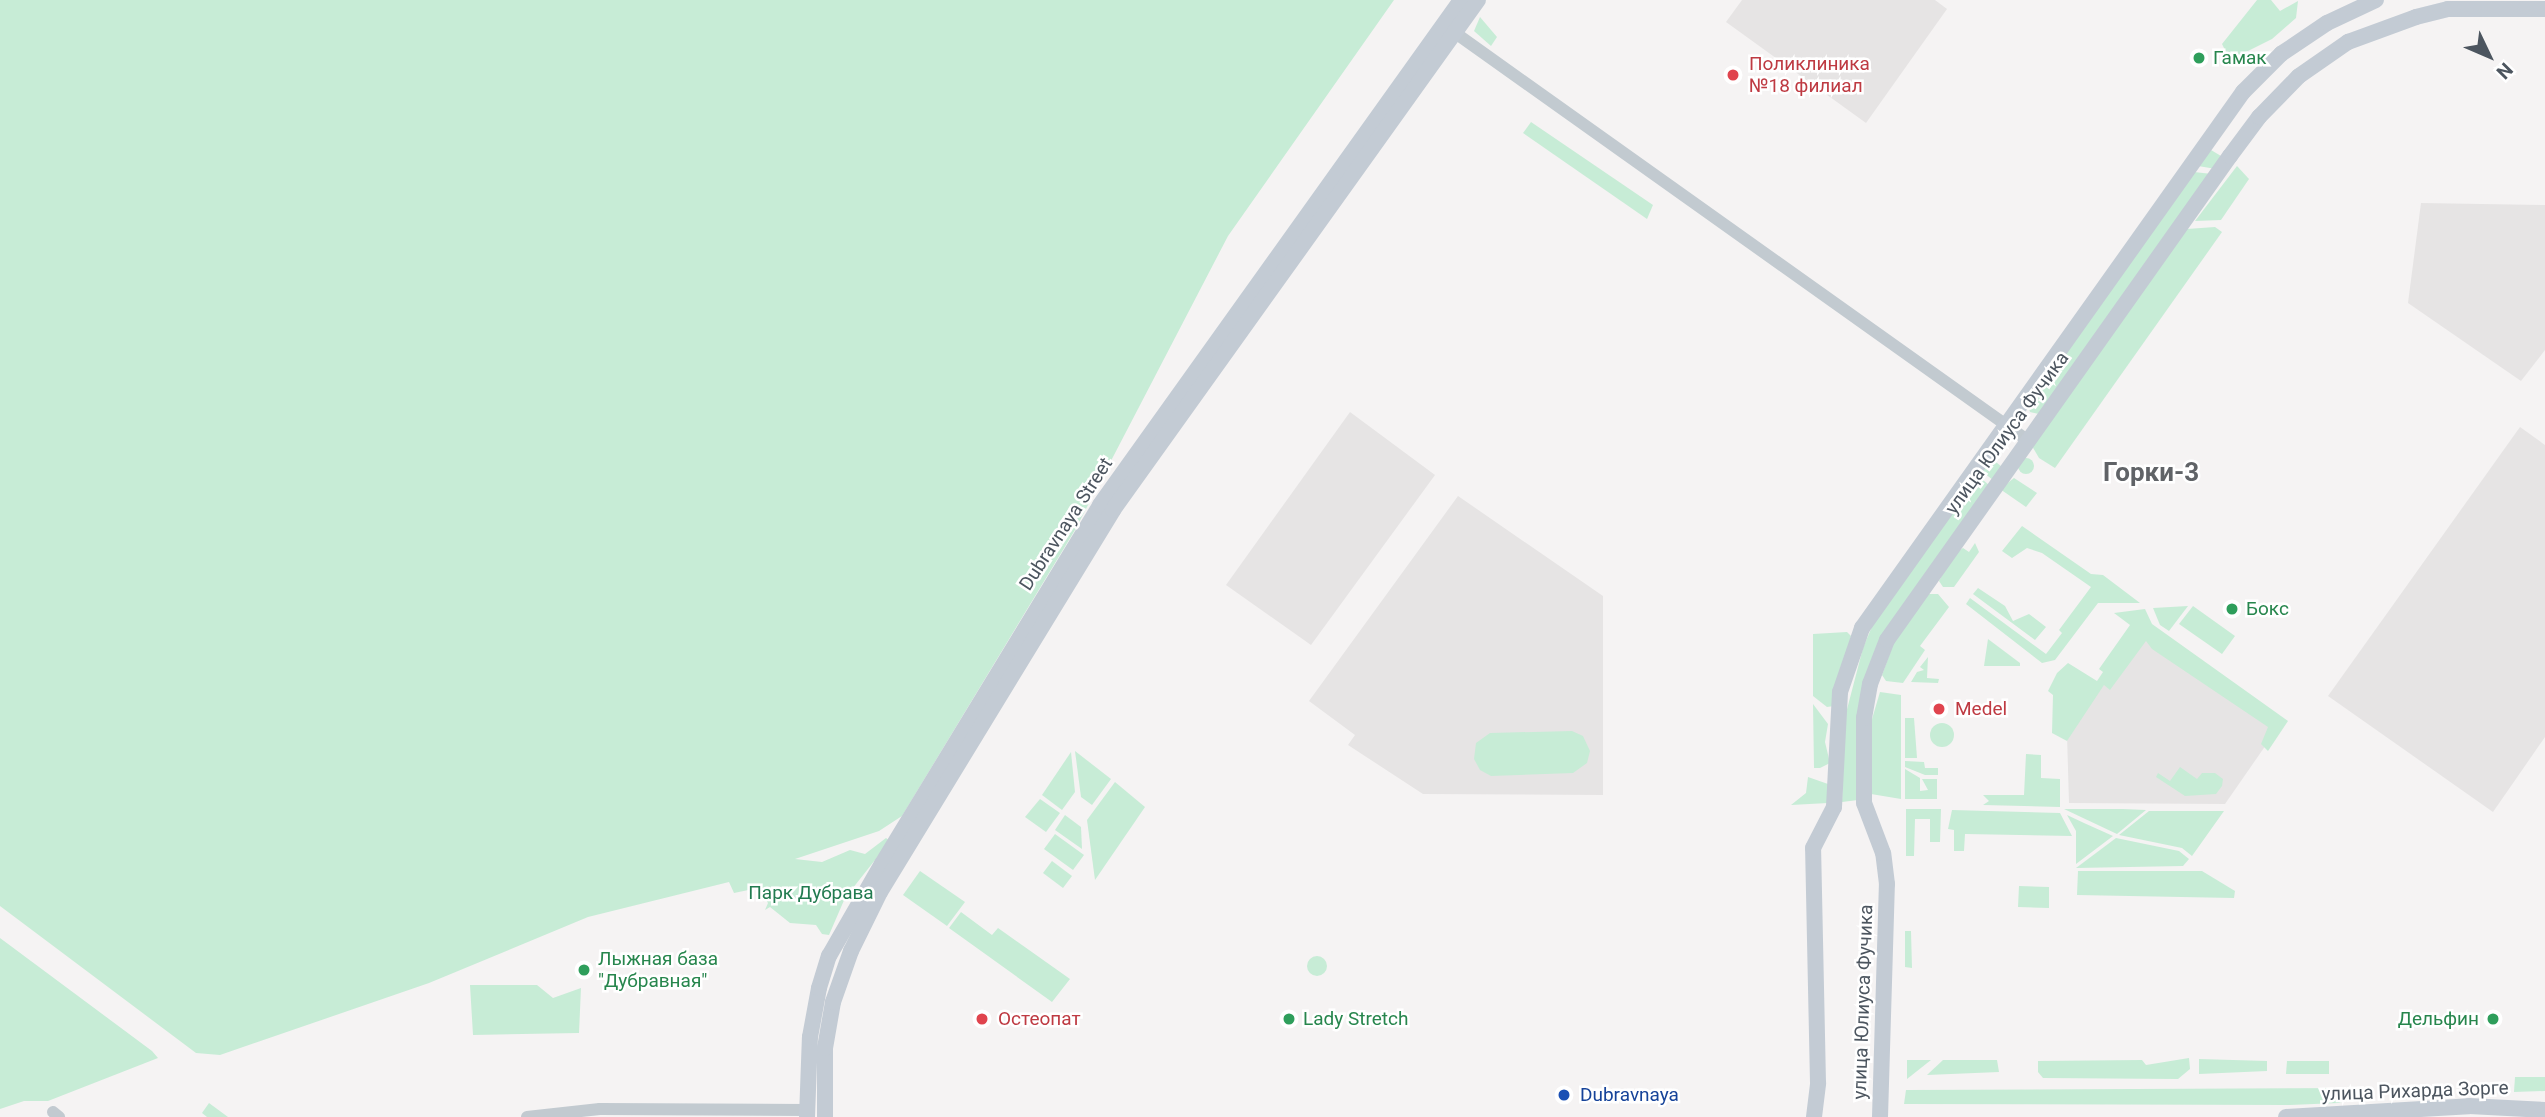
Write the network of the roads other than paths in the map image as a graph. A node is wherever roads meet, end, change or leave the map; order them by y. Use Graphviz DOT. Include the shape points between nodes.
graph roads {
  1 [pos="1461,0"];
  2 [pos="1478,0"];
  3 [pos="2376,0"];
  4 [pos="2545,9"];
  5 [pos="1449,29"];
  6 [pos="2208,139"];
  7 [pos="2230,156"];
  8 [pos="2005,424"];
  9 [pos="2028,440"];
  10 [pos="2540,1109"];
  11 [pos="807,1113"];
  12 [pos="527,1117"];
  13 [pos="825,1117"];
  14 [pos="1814,1117"];
  15 [pos="1869,1117"];
  16 [pos="1880,1117"];
  17 [pos="1891,1117"];
  18 [pos="2286,1117"];
  1 -- 5 [label="main road, Dubravnaya Street"];
  2 -- 5 [label="main road, Dubravnaya Street"];
  3 -- 6 [label="main road, улица Юлиуса Фучика" via="2327,23 2276,58"];
  4 -- 7 [label="main road, улица Юлиуса Фучика" via="2448,9 2348,42 2300,76 2259,117"];
  5 -- 8 [label="street"];
  5 -- 11 [label="main road, Dubravnaya Street" via="1100,505 860,902 829,956 819,988 810,1037"];
  5 -- 13 [label="main road, Dubravnaya Street" via="1113,510 880,892 833,1002 825,1048"];
  6 -- 7 [label="main road"];
  6 -- 8 [label="main road, улица Юлиуса Фучика"];
  7 -- 9 [label="main road, улица Юлиуса Фучика"];
  8 -- 9 [label="street"];
  8 -- 14 [label="main road, улица Юлиуса Фучика" via="1873,610 1846,670 1837,722 1834,807 1813,848 1818,1083"];
  9 -- 16 [label="main road, улица Юлиуса Фучика" via="1888,640 1870,684 1864,718 1864,803 1883,853 1887,884"];
  10 -- 18 [label="main road, улица Рихарда Зорге" via="2443,1107"];
  11 -- 12 [label="street" via="600,1109"];
  15 -- 16 [label="main road"];
  16 -- 17 [label="main road"];
}
